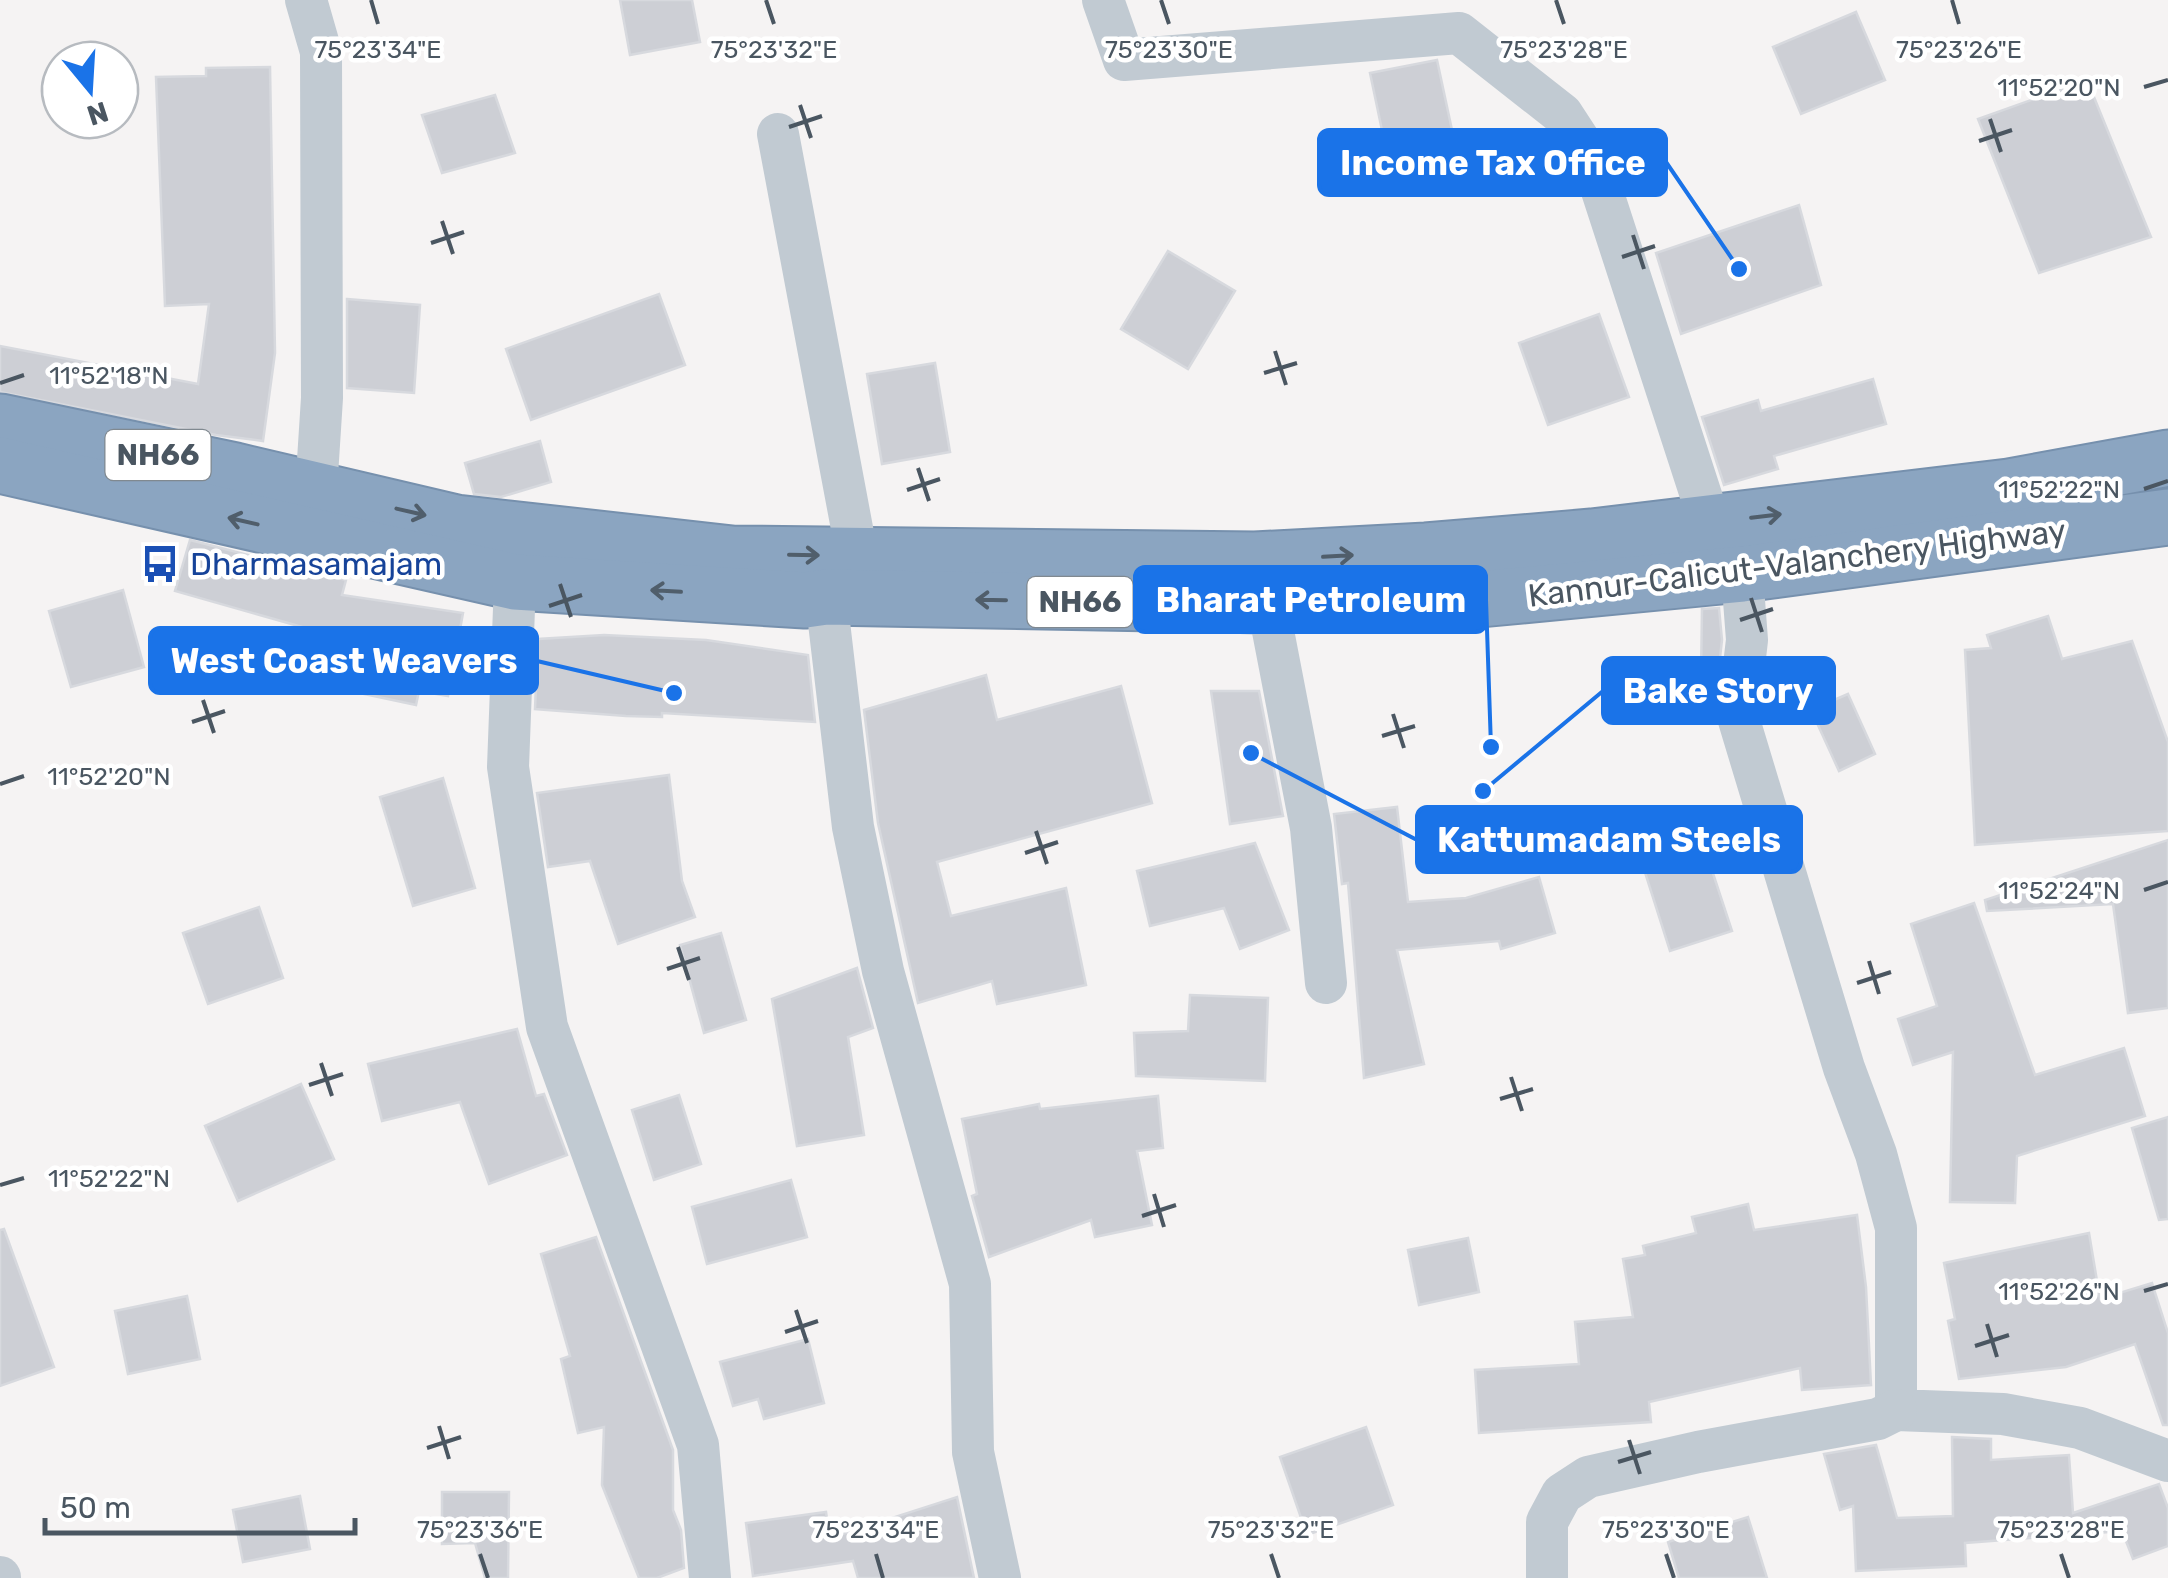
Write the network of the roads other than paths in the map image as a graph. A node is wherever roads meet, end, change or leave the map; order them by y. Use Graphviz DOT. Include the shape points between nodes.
graph roads {
  1 [pos="306,0"];
  2 [pos="1103,0"];
  3 [pos="778,134"];
  4 [pos="0,422"];
  5 [pos="2168,458"];
  6 [pos="0,465"];
  7 [pos="314,513"];
  8 [pos="2168,517"];
  9 [pos="1710,523"];
  10 [pos="1638,532"];
  11 [pos="1742,574"];
  12 [pos="842,576"];
  13 [pos="515,582"];
  14 [pos="1642,585"];
  15 [pos="1268,605"];
  16 [pos="1326,983"];
  17 [pos="1896,1410"];
  18 [pos="2168,1461"];
  19 [pos="710,1578"];
  20 [pos="1000,1578"];
  21 [pos="1546,1578"];
  1 -- 7 [label="street" via="321,52 322,398"];
  2 -- 9 [label="street" via="1124,60 1459,33 1562,114 1592,160"];
  3 -- 12 [label="street"];
  4 -- 7 [label="highway, Kannur-Calicut-Valanchery Highway / NH66"];
  9 -- 5 [label="highway, Kannur-Calicut-Valanchery Highway / NH66, one-way" via="2009,487"];
  7 -- 6 [label="highway, Kannur-Calicut-Valanchery Highway / NH66, one-way"];
  7 -- 12 [label="highway, Kannur-Calicut-Valanchery Highway / NH66, one-way" via="732,554"];
  7 -- 13 [label="highway, Kannur-Calicut-Valanchery Highway / NH66"];
  8 -- 11 [label="highway, Kannur-Calicut-Valanchery Highway / NH66"];
  9 -- 10 [label="highway, Kannur-Calicut-Valanchery Highway / NH66"];
  12 -- 10 [label="highway, Kannur-Calicut-Valanchery Highway / NH66, one-way" via="1426,551"];
  10 -- 14 [label="highway"];
  11 -- 14 [label="highway, Kannur-Calicut-Valanchery Highway / NH66"];
  11 -- 17 [label="street" via="1748,640 1738,717 1896,1228"];
  12 -- 13 [label="highway, Kannur-Calicut-Valanchery Highway / NH66, one-way" via="805,600"];
  15 -- 12 [label="highway, Kannur-Calicut-Valanchery Highway / NH66, one-way"];
  12 -- 20 [label="street" via="853,827 883,971 970,1284 973,1452"];
  13 -- 19 [label="street" via="508,767 547,1028 698,1445"];
  14 -- 15 [label="highway, Kannur-Calicut-Valanchery Highway / NH66" via="1480,599"];
  15 -- 16 [label="street" via="1310,828"];
  17 -- 18 [label="street" via="2003,1414 2080,1428"];
  17 -- 21 [label="street" via="1588,1478 1562,1494 1547,1522"];
}
